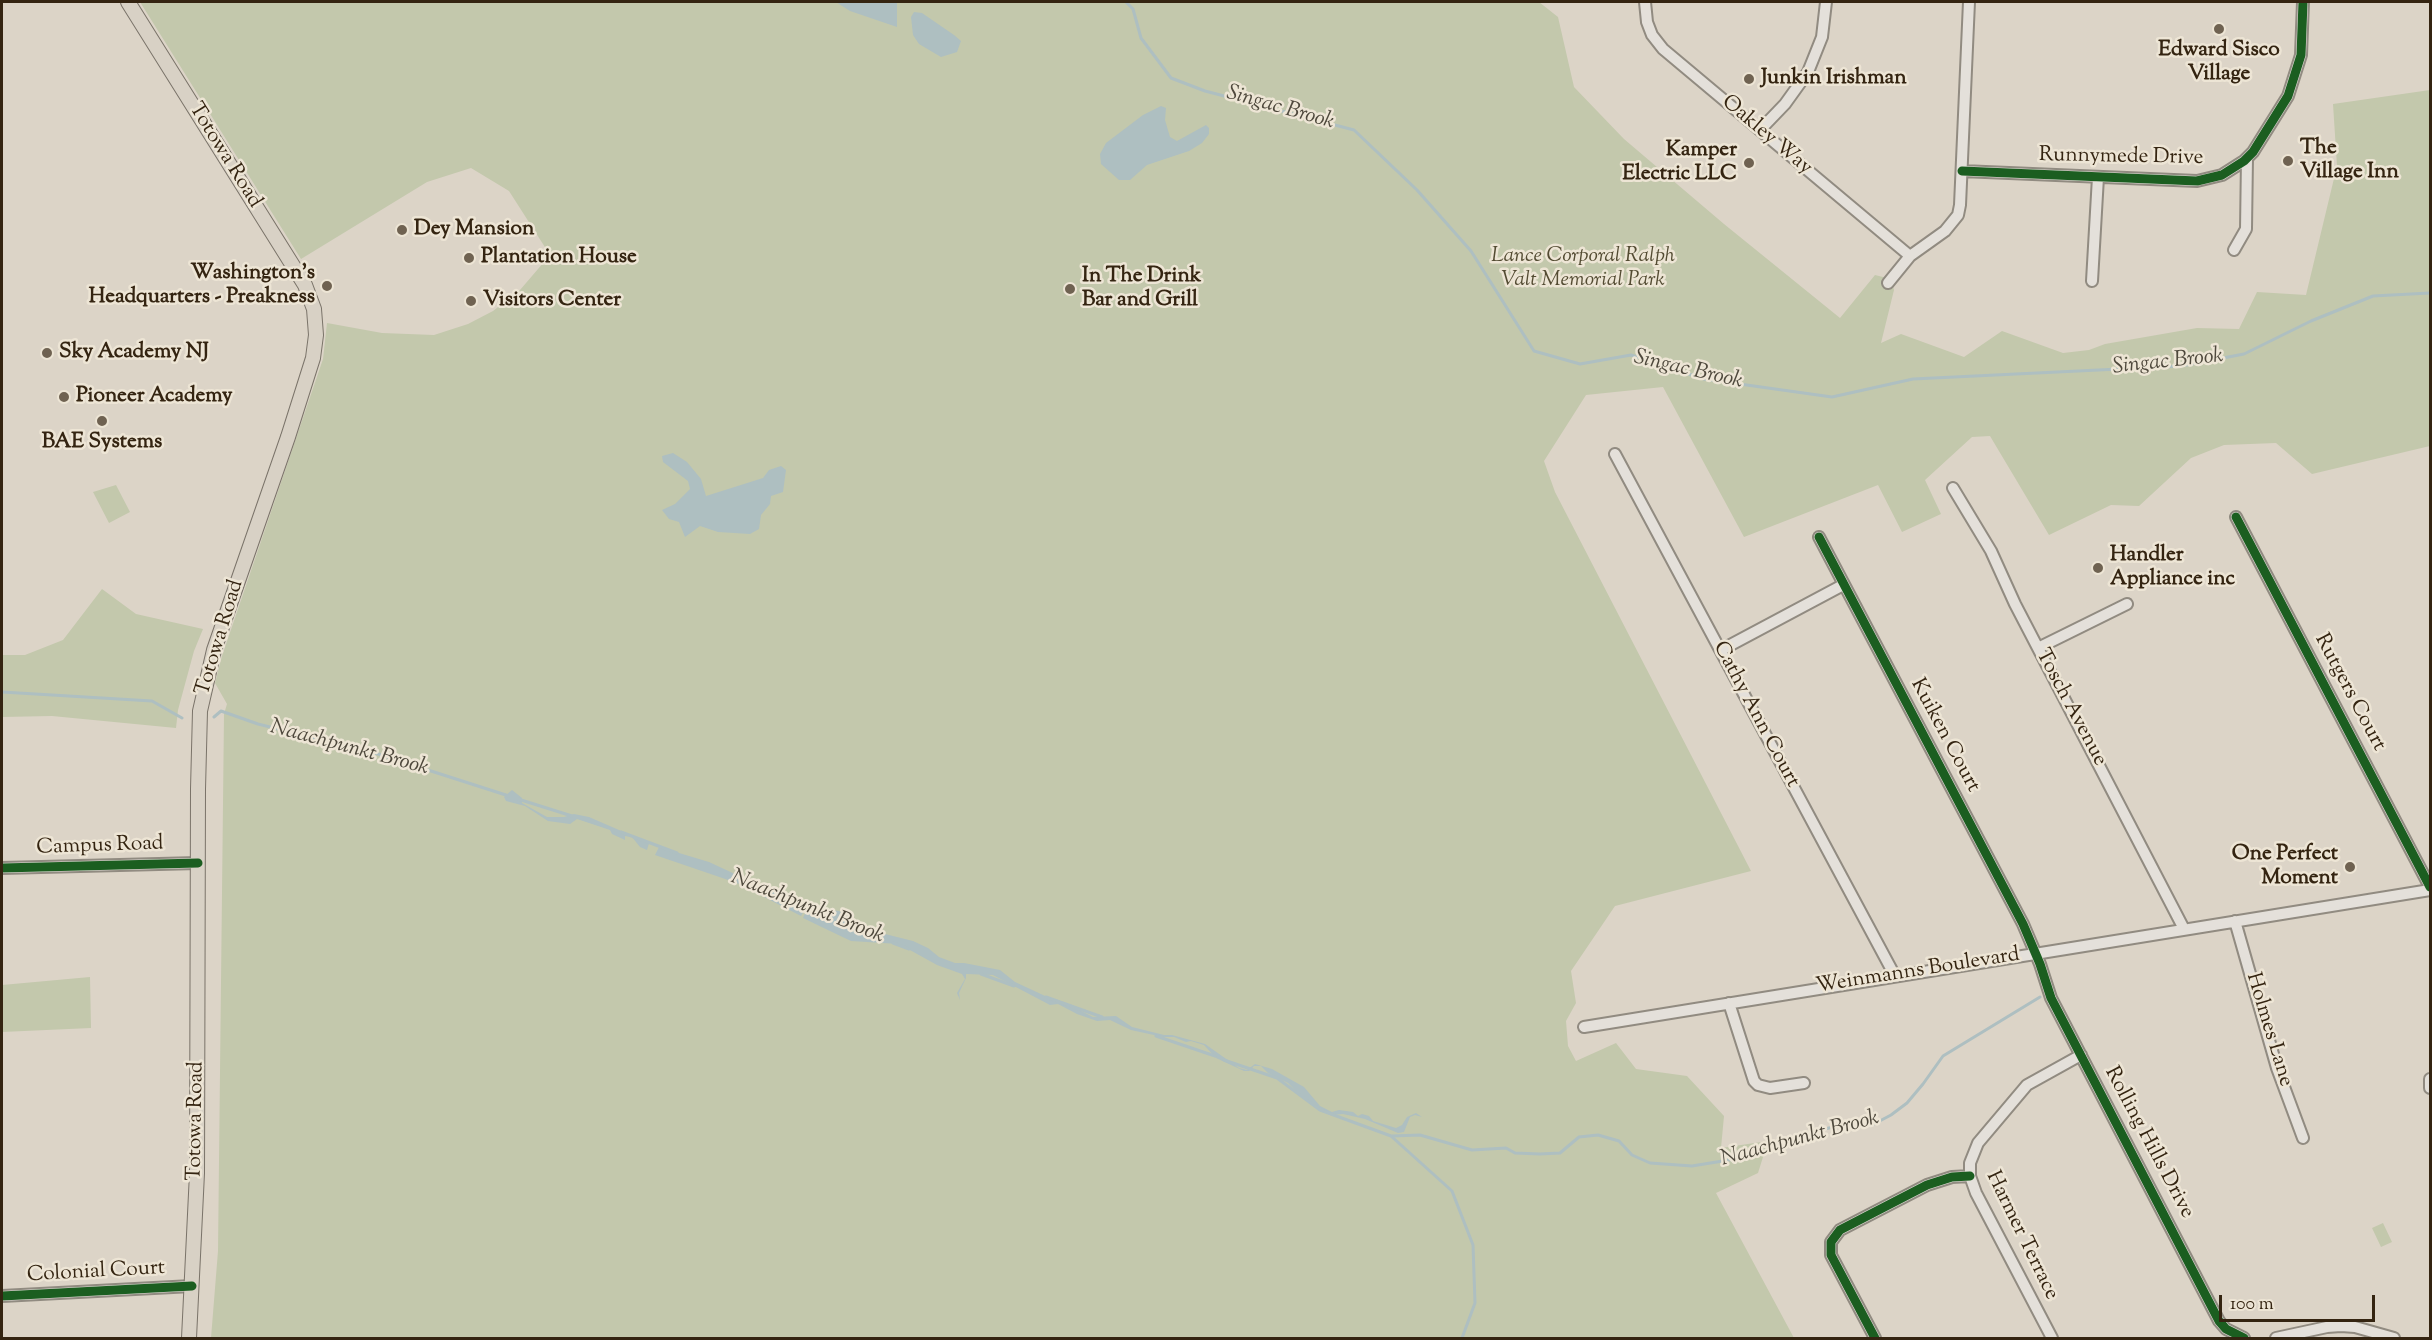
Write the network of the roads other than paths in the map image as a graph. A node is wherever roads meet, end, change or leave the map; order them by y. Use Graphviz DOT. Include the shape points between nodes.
graph roads {
  1 [pos="128,2"];
  2 [pos="1645,2"];
  3 [pos="1826,2"];
  4 [pos="1969,2"];
  5 [pos="2303,2"];
  6 [pos="1760,130"];
  7 [pos="2247,158"];
  8 [pos="1962,171"];
  9 [pos="2098,177"];
  10 [pos="2234,250"];
  11 [pos="1910,256"];
  12 [pos="2092,281"];
  13 [pos="1888,283"];
  14 [pos="1615,454"];
  15 [pos="1953,488"];
  16 [pos="2236,517"];
  17 [pos="1819,537"];
  18 [pos="1843,585"];
  19 [pos="2127,604"];
  20 [pos="2038,648"];
  21 [pos="1721,650"];
  22 [pos="198,863"];
  23 [pos="2,868"];
  24 [pos="2430,888"];
  25 [pos="2235,921"];
  26 [pos="2184,929"];
  27 [pos="2036,952"];
  28 [pos="1894,976"];
  29 [pos="1729,1003"];
  30 [pos="1584,1027"];
  31 [pos="2081,1055"];
  32 [pos="2430,1079"];
  33 [pos="1804,1083"];
  34 [pos="2430,1088"];
  35 [pos="2303,1138"];
  36 [pos="1970,1176"];
  37 [pos="192,1286"];
  38 [pos="2,1296"];
  39 [pos="189,1338"];
  40 [pos="1875,1338"];
  41 [pos="2052,1338"];
  42 [pos="2244,1338"];
  43 [pos="2276,1338"];
  44 [pos="2394,1338"];
  1 -- 22 [label="main road, Totowa Road" via="305,285 314,309 313,358 225,617 203,695 199,728"];
  2 -- 6 [label="street, Oakley Way" via="1647,22 1663,49"];
  3 -- 6 [label="street" via="1822,37 1808,72"];
  4 -- 8 [label="street"];
  5 -- 7 [label="street, Runnymede Drive" via="2303,35 2296,76 2279,114"];
  6 -- 11 [label="street, Oakley Way"];
  7 -- 9 [label="street, Runnymede Drive" via="2222,175 2197,181"];
  7 -- 10 [label="street" via="2246,229"];
  8 -- 9 [label="street, Runnymede Drive"];
  8 -- 11 [label="street" via="1960,206 1952,223"];
  9 -- 12 [label="street"];
  11 -- 13 [label="street"];
  14 -- 21 [label="street, Cathy Ann Court"];
  15 -- 20 [label="street, Tosch Avenue" via="1991,551"];
  16 -- 24 [label="street, Rutgers Court"];
  17 -- 18 [label="street, Kuiken Court"];
  18 -- 21 [label="street"];
  18 -- 27 [label="street, Kuiken Court"];
  19 -- 20 [label="street"];
  20 -- 26 [label="street, Tosch Avenue"];
  21 -- 28 [label="street, Cathy Ann Court"];
  22 -- 23 [label="street, Campus Road"];
  22 -- 37 [label="main road, Totowa Road" via="197,1173"];
  24 -- 25 [label="street, Weinmanns Boulevard"];
  25 -- 26 [label="street, Weinmanns Boulevard"];
  25 -- 35 [label="street, Holmes Lane" via="2277,1068"];
  26 -- 27 [label="street, Weinmanns Boulevard"];
  27 -- 28 [label="street, Weinmanns Boulevard"];
  27 -- 31 [label="street, Rolling Hills Drive" via="2051,998"];
  28 -- 29 [label="street, Weinmanns Boulevard"];
  29 -- 30 [label="street, Weinmanns Boulevard"];
  29 -- 33 [label="street" via="1754,1081 1770,1088"];
  31 -- 36 [label="street, Harmer Terrace" via="2020,1092 1978,1143 1970,1163"];
  31 -- 42 [label="street, Rolling Hills Drive" via="2219,1321"];
  32 -- 34 [label="street"];
  36 -- 40 [label="street" via="1940,1180 1834,1236 1829,1249"];
  36 -- 41 [label="street, Harmer Terrace"];
  37 -- 38 [label="street, Colonial Court"];
  37 -- 39 [label="main road, Totowa Road"];
  43 -- 44 [label="street" via="2341,1326"];
}
